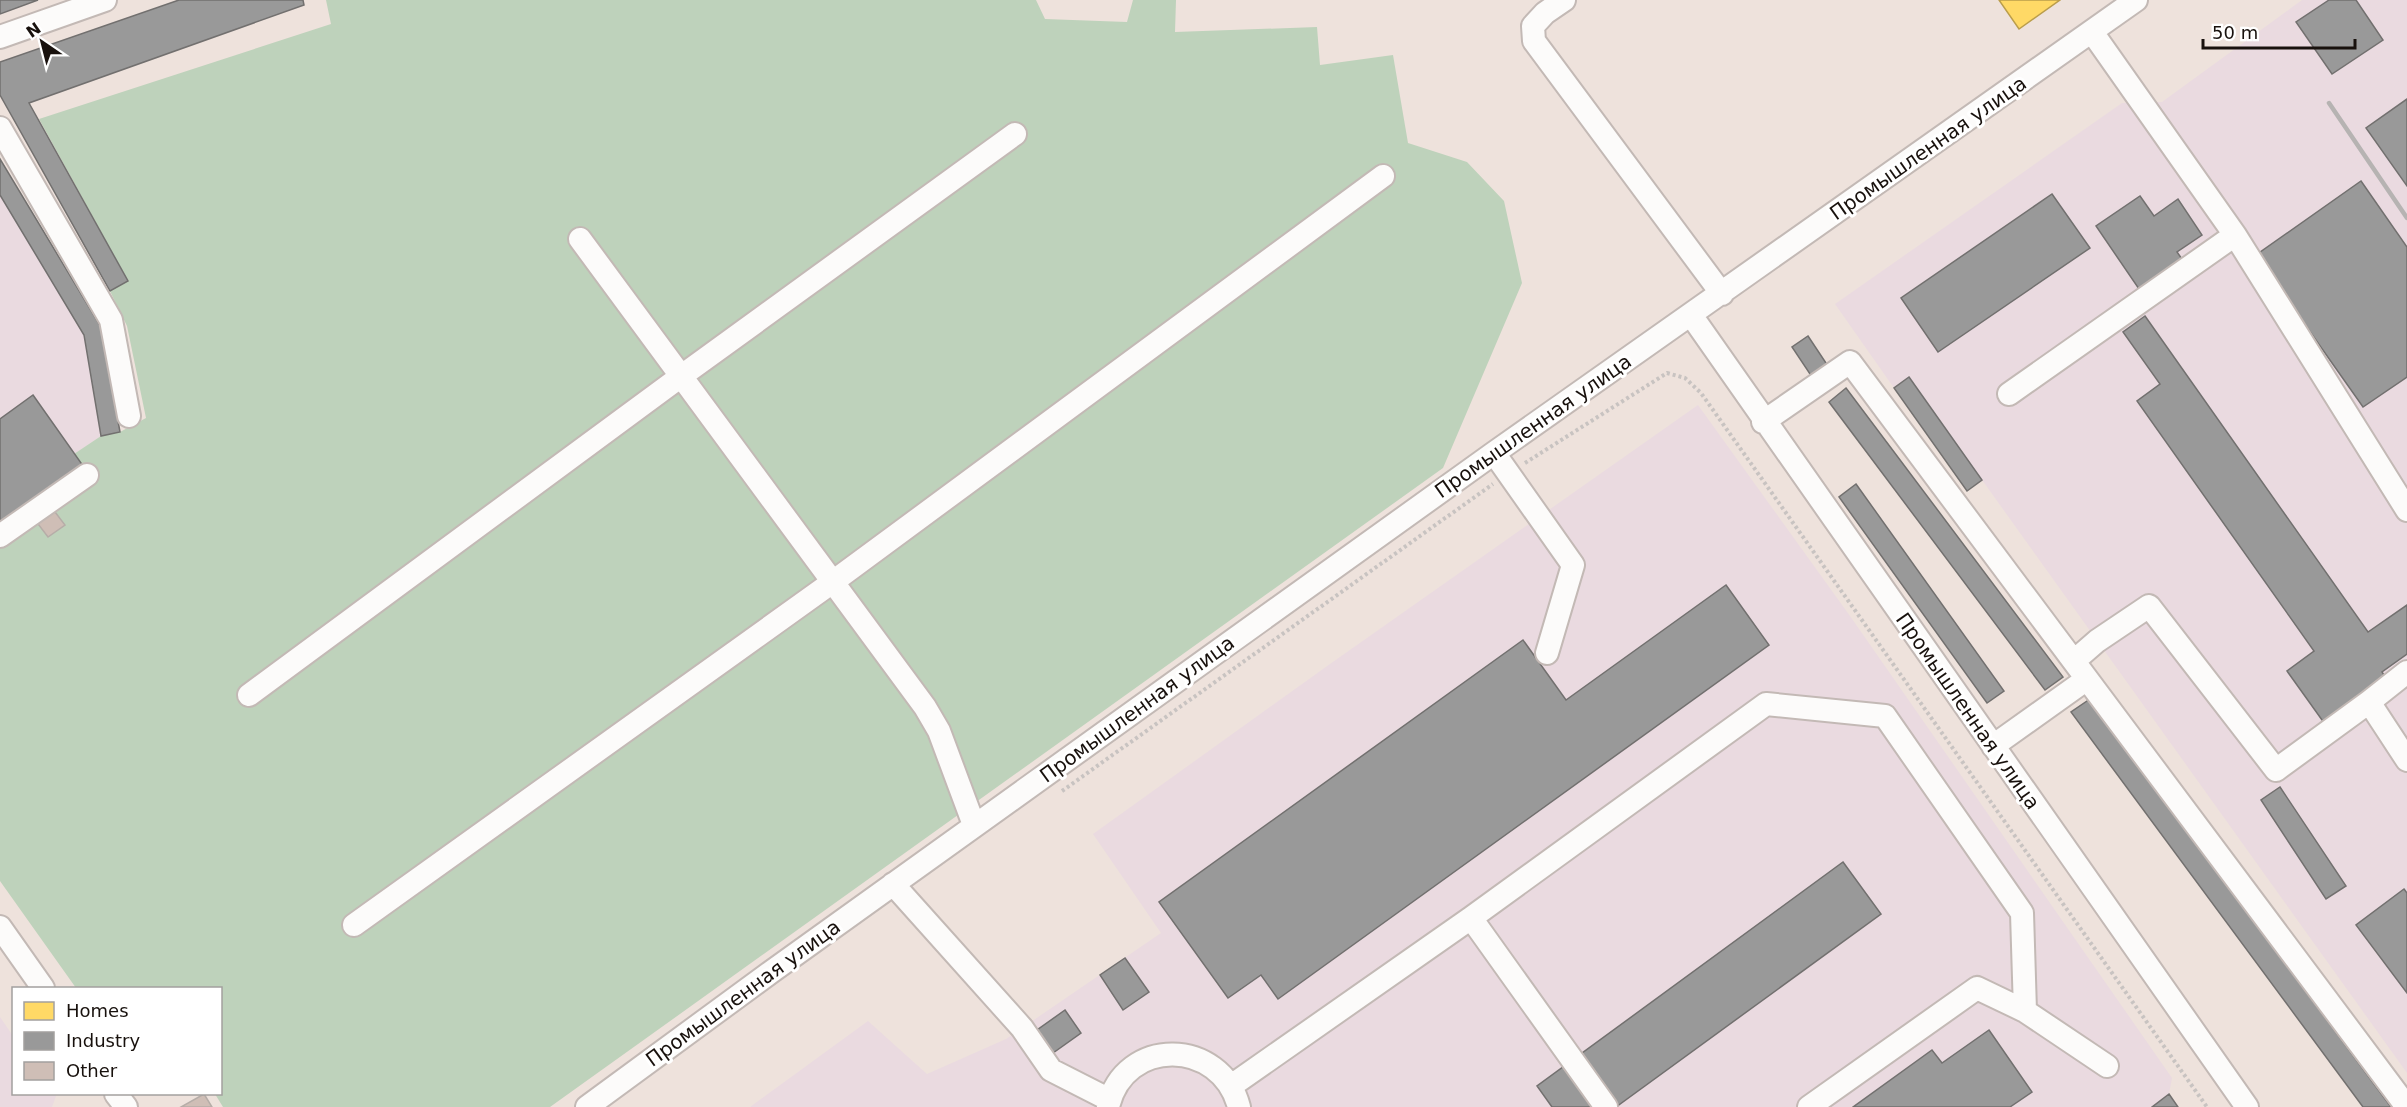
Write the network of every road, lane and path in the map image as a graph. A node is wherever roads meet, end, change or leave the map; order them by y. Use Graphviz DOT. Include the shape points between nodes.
graph roads {
  1 [pos="105,0"];
  2 [pos="1564,0"];
  3 [pos="2136,0"];
  4 [pos="2092,32"];
  5 [pos="0,37"];
  6 [pos="0,128"];
  7 [pos="1015,134"];
  8 [pos="1383,177"];
  9 [pos="2235,235"];
  10 [pos="580,239"];
  11 [pos="1722,294"];
  12 [pos="1691,315"];
  13 [pos="680,377"];
  14 [pos="2008,394"];
  15 [pos="129,416"];
  16 [pos="1764,422"];
  17 [pos="1494,453"];
  18 [pos="1509,473"];
  19 [pos="87,475"];
  20 [pos="2407,510"];
  21 [pos="0,536"];
  22 [pos="834,581"];
  23 [pos="1547,653"];
  24 [pos="2080,670"];
  25 [pos="2407,672"];
  26 [pos="249,695"];
  27 [pos="2368,702"];
  28 [pos="1993,746"];
  29 [pos="2407,760"];
  30 [pos="1054,798"];
  31 [pos="974,825"];
  32 [pos="893,884"];
  33 [pos="1470,918"];
  34 [pos="354,926"];
  35 [pos="0,927"];
  36 [pos="42,987"];
  37 [pos="2025,1011"];
  38 [pos="2107,1066"];
  39 [pos="1231,1086"];
  40 [pos="117,1095"];
  41 [pos="1109,1103"];
  42 [pos="126,1107"];
  43 [pos="587,1107"];
  44 [pos="1239,1107"];
  45 [pos="1606,1107"];
  46 [pos="1809,1107"];
  47 [pos="2207,1107"];
  48 [pos="2247,1107"];
  49 [pos="2406,1107"];
  1 -- 5 [label="street"];
  2 -- 11 [label="street" via="1533,26 1534,41"];
  3 -- 4 [label="street, Промышленная улица"];
  4 -- 9 [label="street"];
  4 -- 11 [label="street, Промышленная улица"];
  6 -- 15 [label="street" via="111,320"];
  7 -- 13 [label="street"];
  8 -- 22 [label="street"];
  9 -- 14 [label="street"];
  9 -- 20 [label="street"];
  10 -- 13 [label="street"];
  11 -- 12 [label="street, Промышленная улица"];
  12 -- 16 [label="street, Промышленная улица"];
  12 -- 17 [label="street, Промышленная улица"];
  13 -- 22 [label="street"];
  13 -- 26 [label="street"];
  16 -- 24 [label="street" via="1850,362"];
  16 -- 28 [label="street, Промышленная улица"];
  17 -- 18 [label="street"];
  17 -- 31 [label="street, Промышленная улица"];
  18 -- 23 [label="street" via="1573,565"];
  18 -- 30 [label="path"];
  18 -- 47 [label="path" via="1668,373 1685,378 1701,393"];
  19 -- 21 [label="street"];
  22 -- 31 [label="street" via="939,731"];
  22 -- 34 [label="street"];
  24 -- 27 [label="street" via="2097,641 2149,606 2276,770"];
  24 -- 28 [label="street"];
  24 -- 49 [label="street"];
  25 -- 27 [label="street"];
  27 -- 29 [label="street"];
  28 -- 48 [label="street, Промышленная улица"];
  31 -- 32 [label="street, Промышленная улица"];
  32 -- 41 [label="street" via="1022,1028 1051,1070"];
  32 -- 43 [label="street, Промышленная улица"];
  33 -- 37 [label="street" via="1766,704 1886,716 2022,913"];
  33 -- 39 [label="street"];
  33 -- 45 [label="street"];
  35 -- 36 [label="street"];
  37 -- 38 [label="street"];
  37 -- 46 [label="street" via="1977,988"];
  39 -- 41 [label="street" via="1203,1061 1166,1054 1132,1069"];
  39 -- 44 [label="street"];
  40 -- 42 [label="street"];
}
